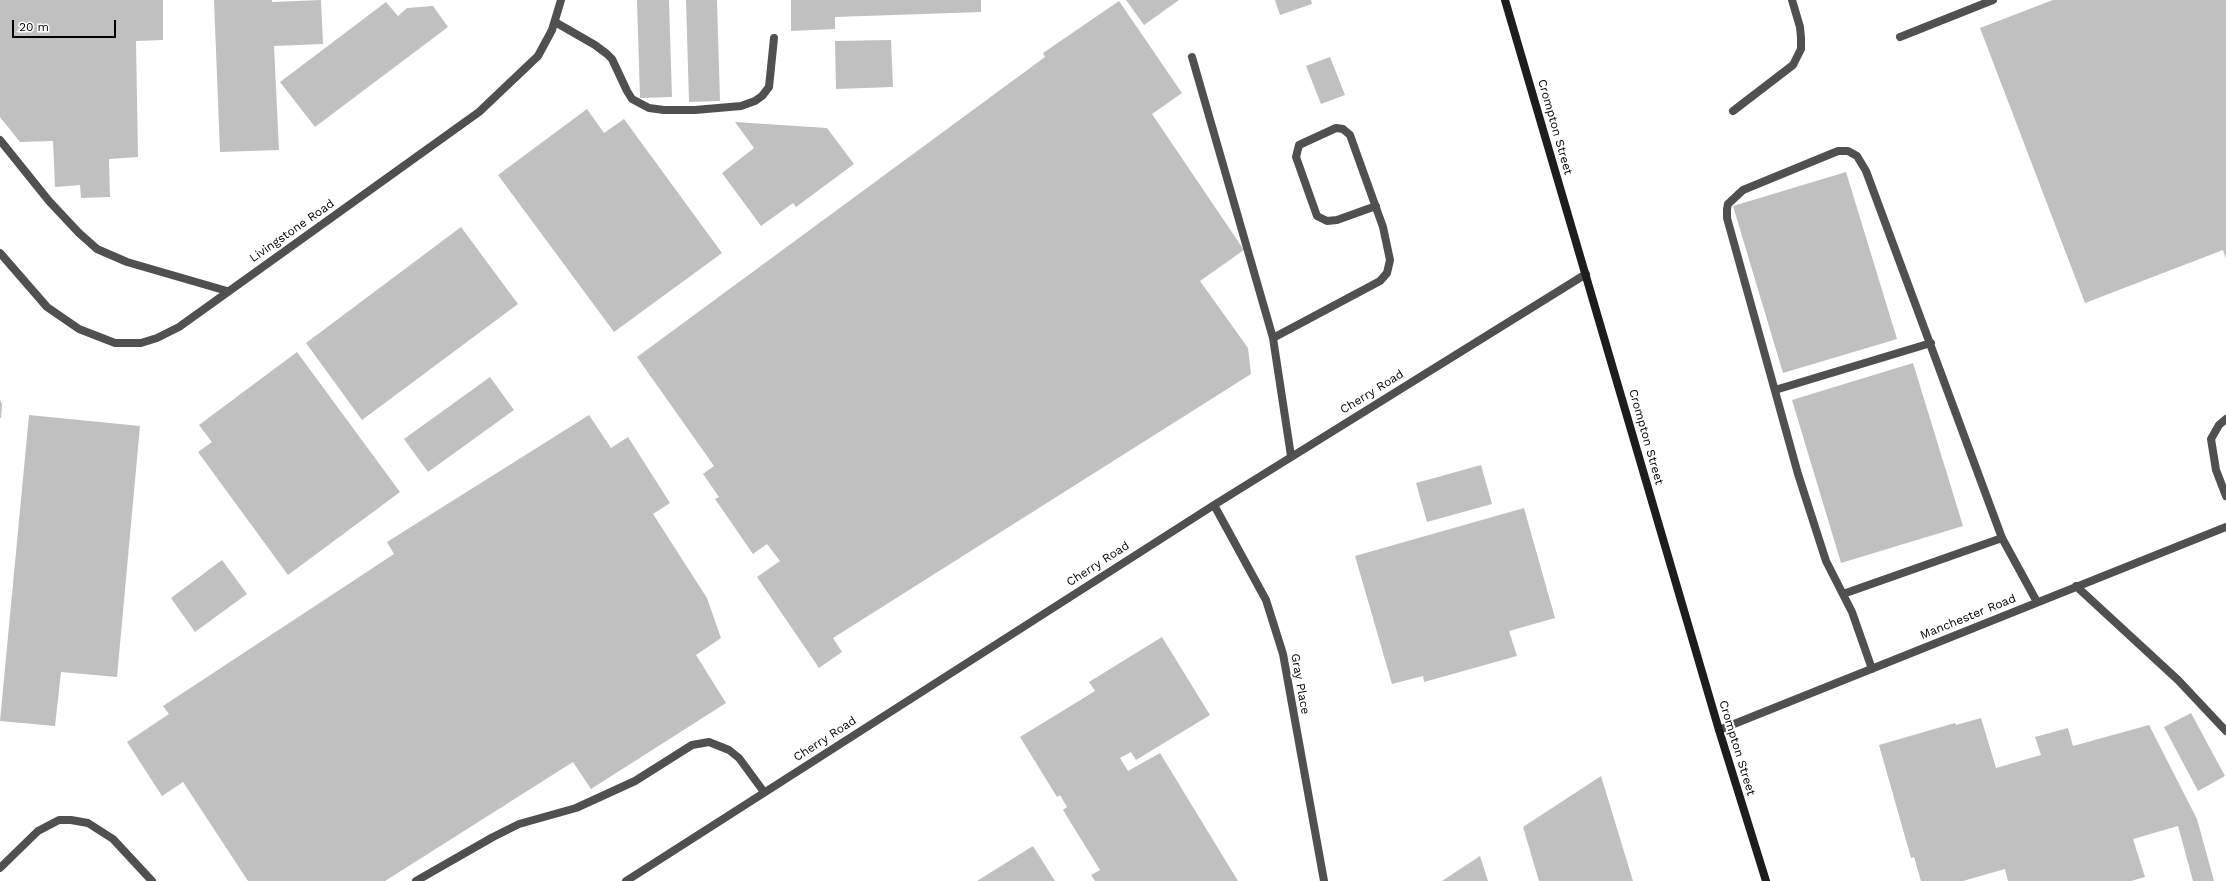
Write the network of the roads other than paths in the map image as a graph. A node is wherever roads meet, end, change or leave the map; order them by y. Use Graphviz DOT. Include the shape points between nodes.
graph roads {
  1 [pos="561,0"];
  2 [pos="1505,0"];
  3 [pos="1792,0"];
  4 [pos="1993,0"];
  5 [pos="555,22"];
  6 [pos="1900,37"];
  7 [pos="774,38"];
  8 [pos="1192,57"];
  9 [pos="1733,111"];
  10 [pos="0,140"];
  11 [pos="1376,206"];
  12 [pos="0,253"];
  13 [pos="1586,274"];
  14 [pos="227,291"];
  15 [pos="1273,338"];
  16 [pos="1931,342"];
  17 [pos="1775,390"];
  18 [pos="2226,419"];
  19 [pos="1291,456"];
  20 [pos="2226,496"];
  21 [pos="1214,505"];
  22 [pos="2226,527"];
  23 [pos="2002,538"];
  24 [pos="2076,586"];
  25 [pos="1843,594"];
  26 [pos="2037,602"];
  27 [pos="1872,669"];
  28 [pos="1719,730"];
  29 [pos="2226,731"];
  30 [pos="764,792"];
  31 [pos="0,868"];
  32 [pos="152,881"];
  33 [pos="416,881"];
  34 [pos="627,881"];
  35 [pos="1324,881"];
  36 [pos="1766,881"];
  1 -- 5 [label="street, Livingstone Road"];
  2 -- 13 [label="street, Crompton Street"];
  3 -- 9 [label="street" via="1801,38 1801,49 1793,65"];
  4 -- 6 [label="street"];
  5 -- 7 [label="street" via="595,44 612,59 632,99 649,108 664,110 741,106 755,102 769,87"];
  5 -- 14 [label="street, Livingstone Road" via="538,56 479,112"];
  8 -- 15 [label="street"];
  10 -- 14 [label="street" via="49,201 97,249 127,262"];
  11 -- 11 [label="street" via="1337,220 1327,221 1317,216 1296,157 1299,146 1336,128 1343,129 1350,135"];
  11 -- 15 [label="street" via="1390,260 1387,272 1380,281"];
  12 -- 14 [label="street, Livingstone Road" via="47,307 79,329 115,344 141,343 157,338 179,327"];
  13 -- 19 [label="street, Cherry Road"];
  13 -- 28 [label="street, Crompton Street"];
  15 -- 19 [label="street"];
  16 -- 17 [label="street"];
  16 -- 17 [label="street" via="1866,171 1857,156 1848,151 1838,151 1743,190 1728,204 1727,218"];
  16 -- 23 [label="street"];
  17 -- 25 [label="street" via="1826,561"];
  18 -- 20 [label="street" via="2211,439 2216,470"];
  19 -- 21 [label="street, Cherry Road"];
  21 -- 30 [label="street, Cherry Road"];
  21 -- 35 [label="street, Gray Place" via="1266,600 1283,654"];
  22 -- 24 [label="street, Manchester Road"];
  23 -- 25 [label="street"];
  23 -- 26 [label="street"];
  24 -- 26 [label="street, Manchester Road"];
  24 -- 29 [label="street" via="2178,680"];
  25 -- 27 [label="street"];
  26 -- 27 [label="street, Manchester Road"];
  27 -- 28 [label="street, Manchester Road"];
  28 -- 36 [label="street, Crompton Street"];
  30 -- 33 [label="street" via="739,758 729,750 709,742 692,745 635,781 576,808 519,824 493,836"];
  30 -- 34 [label="street, Cherry Road"];
  31 -- 32 [label="street" via="38,831 59,820 71,820 88,823 113,839"];
}
